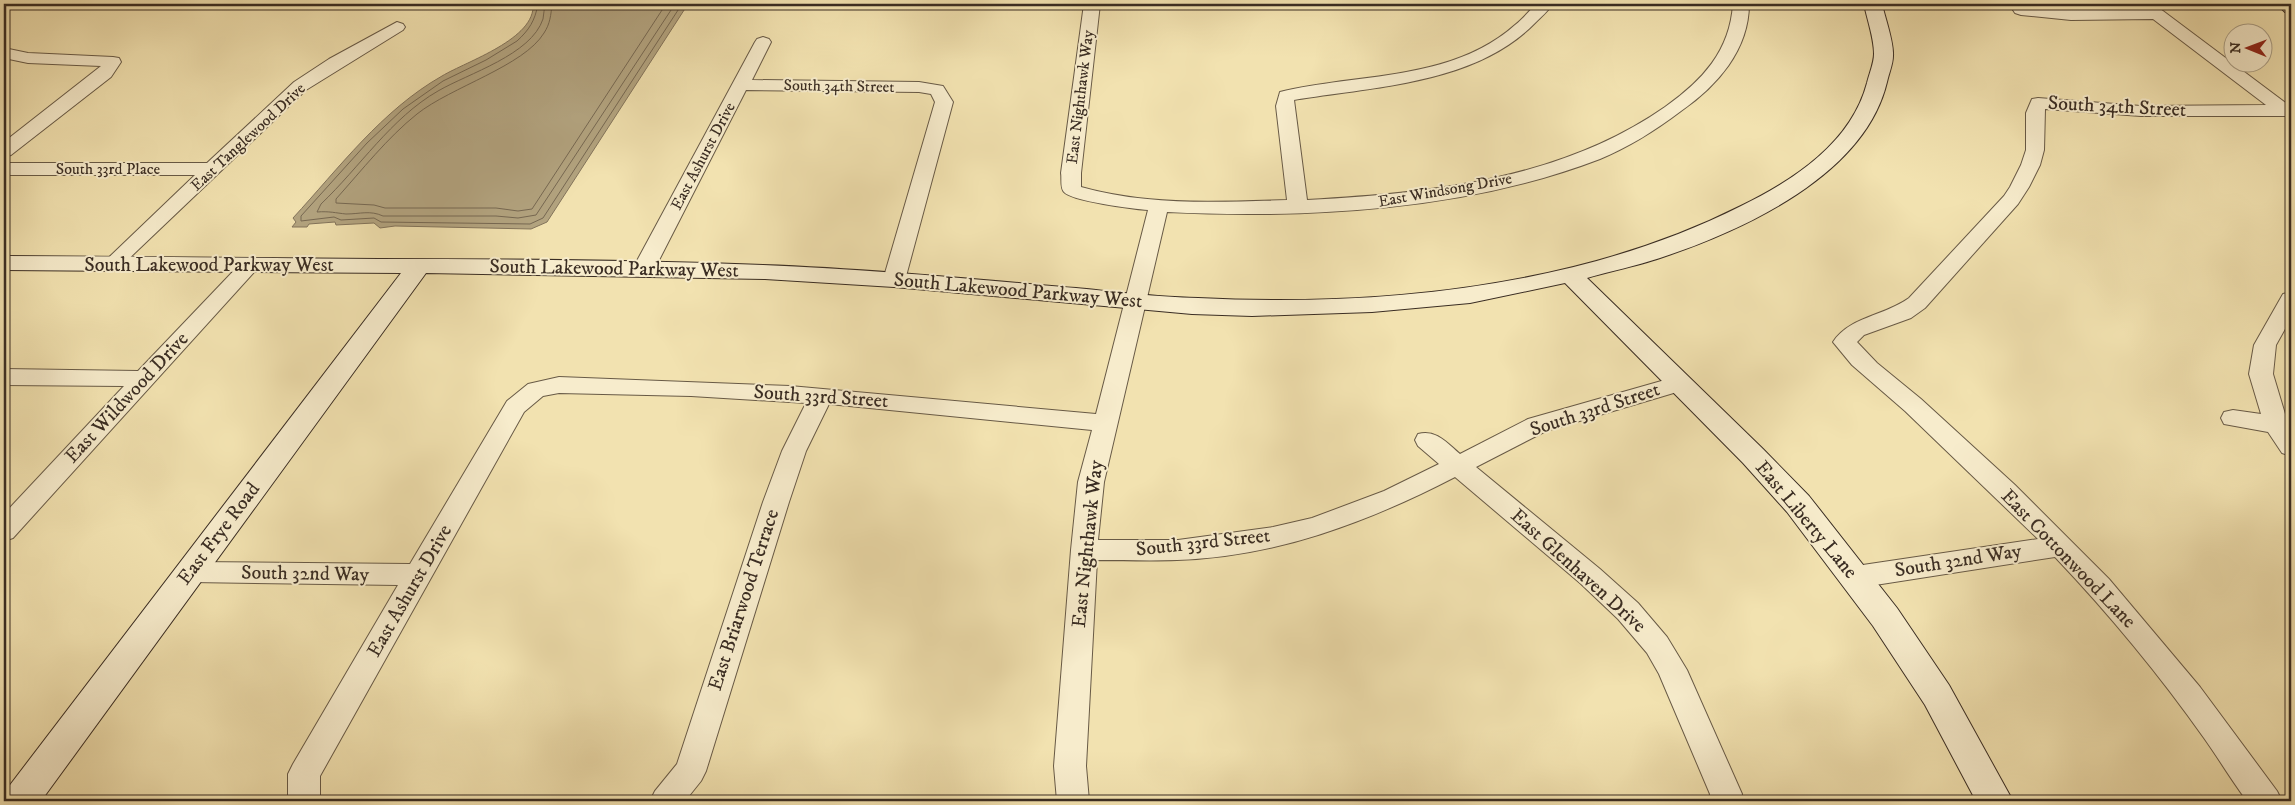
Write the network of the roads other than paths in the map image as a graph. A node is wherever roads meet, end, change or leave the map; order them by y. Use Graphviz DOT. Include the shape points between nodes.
graph roads {
  1 [pos="1092,4"];
  2 [pos="1189,4"];
  3 [pos="1267,4"];
  4 [pos="1544,4"];
  5 [pos="1741,4"];
  6 [pos="1873,4"];
  7 [pos="2143,4"];
  8 [pos="2286,4"];
  9 [pos="2291,8"];
  10 [pos="2022,10"];
  11 [pos="2157,14"];
  12 [pos="397,27"];
  13 [pos="763,42"];
  14 [pos="4,53"];
  15 [pos="740,85"];
  16 [pos="2288,113"];
  17 [pos="4,151"];
  18 [pos="4,168"];
  19 [pos="213,169"];
  20 [pos="1072,190"];
  21 [pos="1159,204"];
  22 [pos="1298,207"];
  23 [pos="4,263"];
  24 [pos="112,264"];
  25 [pos="250,265"];
  26 [pos="418,267"];
  27 [pos="643,270"];
  28 [pos="1570,275"];
  29 [pos="894,280"];
  30 [pos="2291,299"];
  31 [pos="1135,301"];
  32 [pos="2281,339"];
  33 [pos="1844,342"];
  34 [pos="4,378"];
  35 [pos="145,379"];
  36 [pos="1679,384"];
  37 [pos="536,389"];
  38 [pos="821,396"];
  39 [pos="2233,418"];
  40 [pos="1105,422"];
  41 [pos="2276,425"];
  42 [pos="1427,440"];
  43 [pos="2291,447"];
  44 [pos="1458,465"];
  45 [pos="4,531"];
  46 [pos="2061,546"];
  47 [pos="1084,550"];
  48 [pos="190,572"];
  49 [pos="420,575"];
  50 [pos="1856,577"];
  51 [pos="20,801"];
  52 [pos="304,801"];
  53 [pos="666,801"];
  54 [pos="1073,801"];
  55 [pos="1725,801"];
  56 [pos="1996,801"];
  57 [pos="2266,801"];
  1 -- 20 [label="street, East Nighthawk Way" via="1071,173"];
  2 -- 3 [label="street"];
  4 -- 22 [label="street" via="1525,26 1502,42 1459,62 1368,85 1286,96 1284,106"];
  5 -- 22 [label="street, East Windsong Drive" via="1739,26 1730,47 1722,64 1706,84 1655,123 1602,150 1574,162 1469,189 1370,204"];
  6 -- 28 [label="street, South Lakewood Parkway West" via="1884,55 1872,102 1853,133 1823,165 1781,195 1724,224 1652,253"];
  7 -- 11 [label="street"];
  8 -- 9 [label="highway"];
  10 -- 11 [label="street" via="2071,15"];
  11 -- 16 [label="street"];
  12 -- 19 [label="street, East Tanglewood Drive" via="300,86"];
  13 -- 15 [label="street, East Ashurst Drive"];
  14 -- 17 [label="street" via="28,58 113,62 105,73"];
  15 -- 27 [label="street, East Ashurst Drive"];
  15 -- 29 [label="street, South 34th Street" via="919,87 937,90 944,102"];
  16 -- 33 [label="street, South 34th Street" via="2141,111 2038,103 2034,112 2036,142 2033,158 2011,200 1917,303 1903,313 1856,330"];
  18 -- 19 [label="street, South 33rd Place"];
  19 -- 24 [label="street, East Tanglewood Drive"];
  20 -- 21 [label="street, East Windsong Drive" via="1095,198"];
  21 -- 22 [label="street, East Windsong Drive" via="1222,208"];
  21 -- 31 [label="street, East Nighthawk Way"];
  23 -- 24 [label="street, South Lakewood Parkway West"];
  24 -- 25 [label="street, South Lakewood Parkway West"];
  25 -- 26 [label="street, South Lakewood Parkway West"];
  25 -- 35 [label="street, East Wildwood Drive"];
  26 -- 27 [label="street, South Lakewood Parkway West"];
  26 -- 48 [label="street, East Frye Road"];
  27 -- 29 [label="street, South Lakewood Parkway West" via="765,272"];
  28 -- 31 [label="street, South Lakewood Parkway West" via="1470,295 1362,305 1252,308"];
  28 -- 36 [label="street, East Liberty Lane"];
  29 -- 31 [label="street, South Lakewood Parkway West"];
  30 -- 32 [label="street"];
  31 -- 40 [label="street, East Nighthawk Way"];
  32 -- 41 [label="street" via="2265,345 2261,374"];
  33 -- 46 [label="street, East Cottonwood Lane" via="1859,362 1943,433"];
  34 -- 35 [label="street"];
  35 -- 45 [label="street, East Wildwood Drive"];
  36 -- 44 [label="street, South 33rd Street" via="1537,425"];
  36 -- 50 [label="street, East Liberty Lane" via="1798,504"];
  37 -- 38 [label="street, South 33rd Street" via="559,385 666,387"];
  37 -- 49 [label="street, East Ashurst Drive" via="515,407"];
  38 -- 40 [label="street, South 33rd Street"];
  38 -- 53 [label="street, East Briarwood Terrace" via="794,451 776,502 690,771"];
  39 -- 41 [label="street"];
  40 -- 47 [label="street, East Nighthawk Way" via="1091,482"];
  41 -- 43 [label="street"];
  42 -- 44 [label="street"];
  44 -- 47 [label="street, South 33rd Street" via="1354,514 1273,537 1178,550"];
  44 -- 55 [label="street, East Glenhaven Drive" via="1596,582 1628,611 1657,645 1672,670 1726,794"];
  46 -- 50 [label="street, South 32nd Way"];
  46 -- 57 [label="street, East Cottonwood Lane" via="2156,653 2209,720"];
  47 -- 54 [label="street, East Nighthawk Way" via="1070,766"];
  48 -- 49 [label="street, South 32nd Way"];
  48 -- 51 [label="street, East Frye Road"];
  49 -- 52 [label="street, East Ashurst Drive" via="304,774"];
  50 -- 56 [label="street, East Liberty Lane" via="1937,695"];
}
